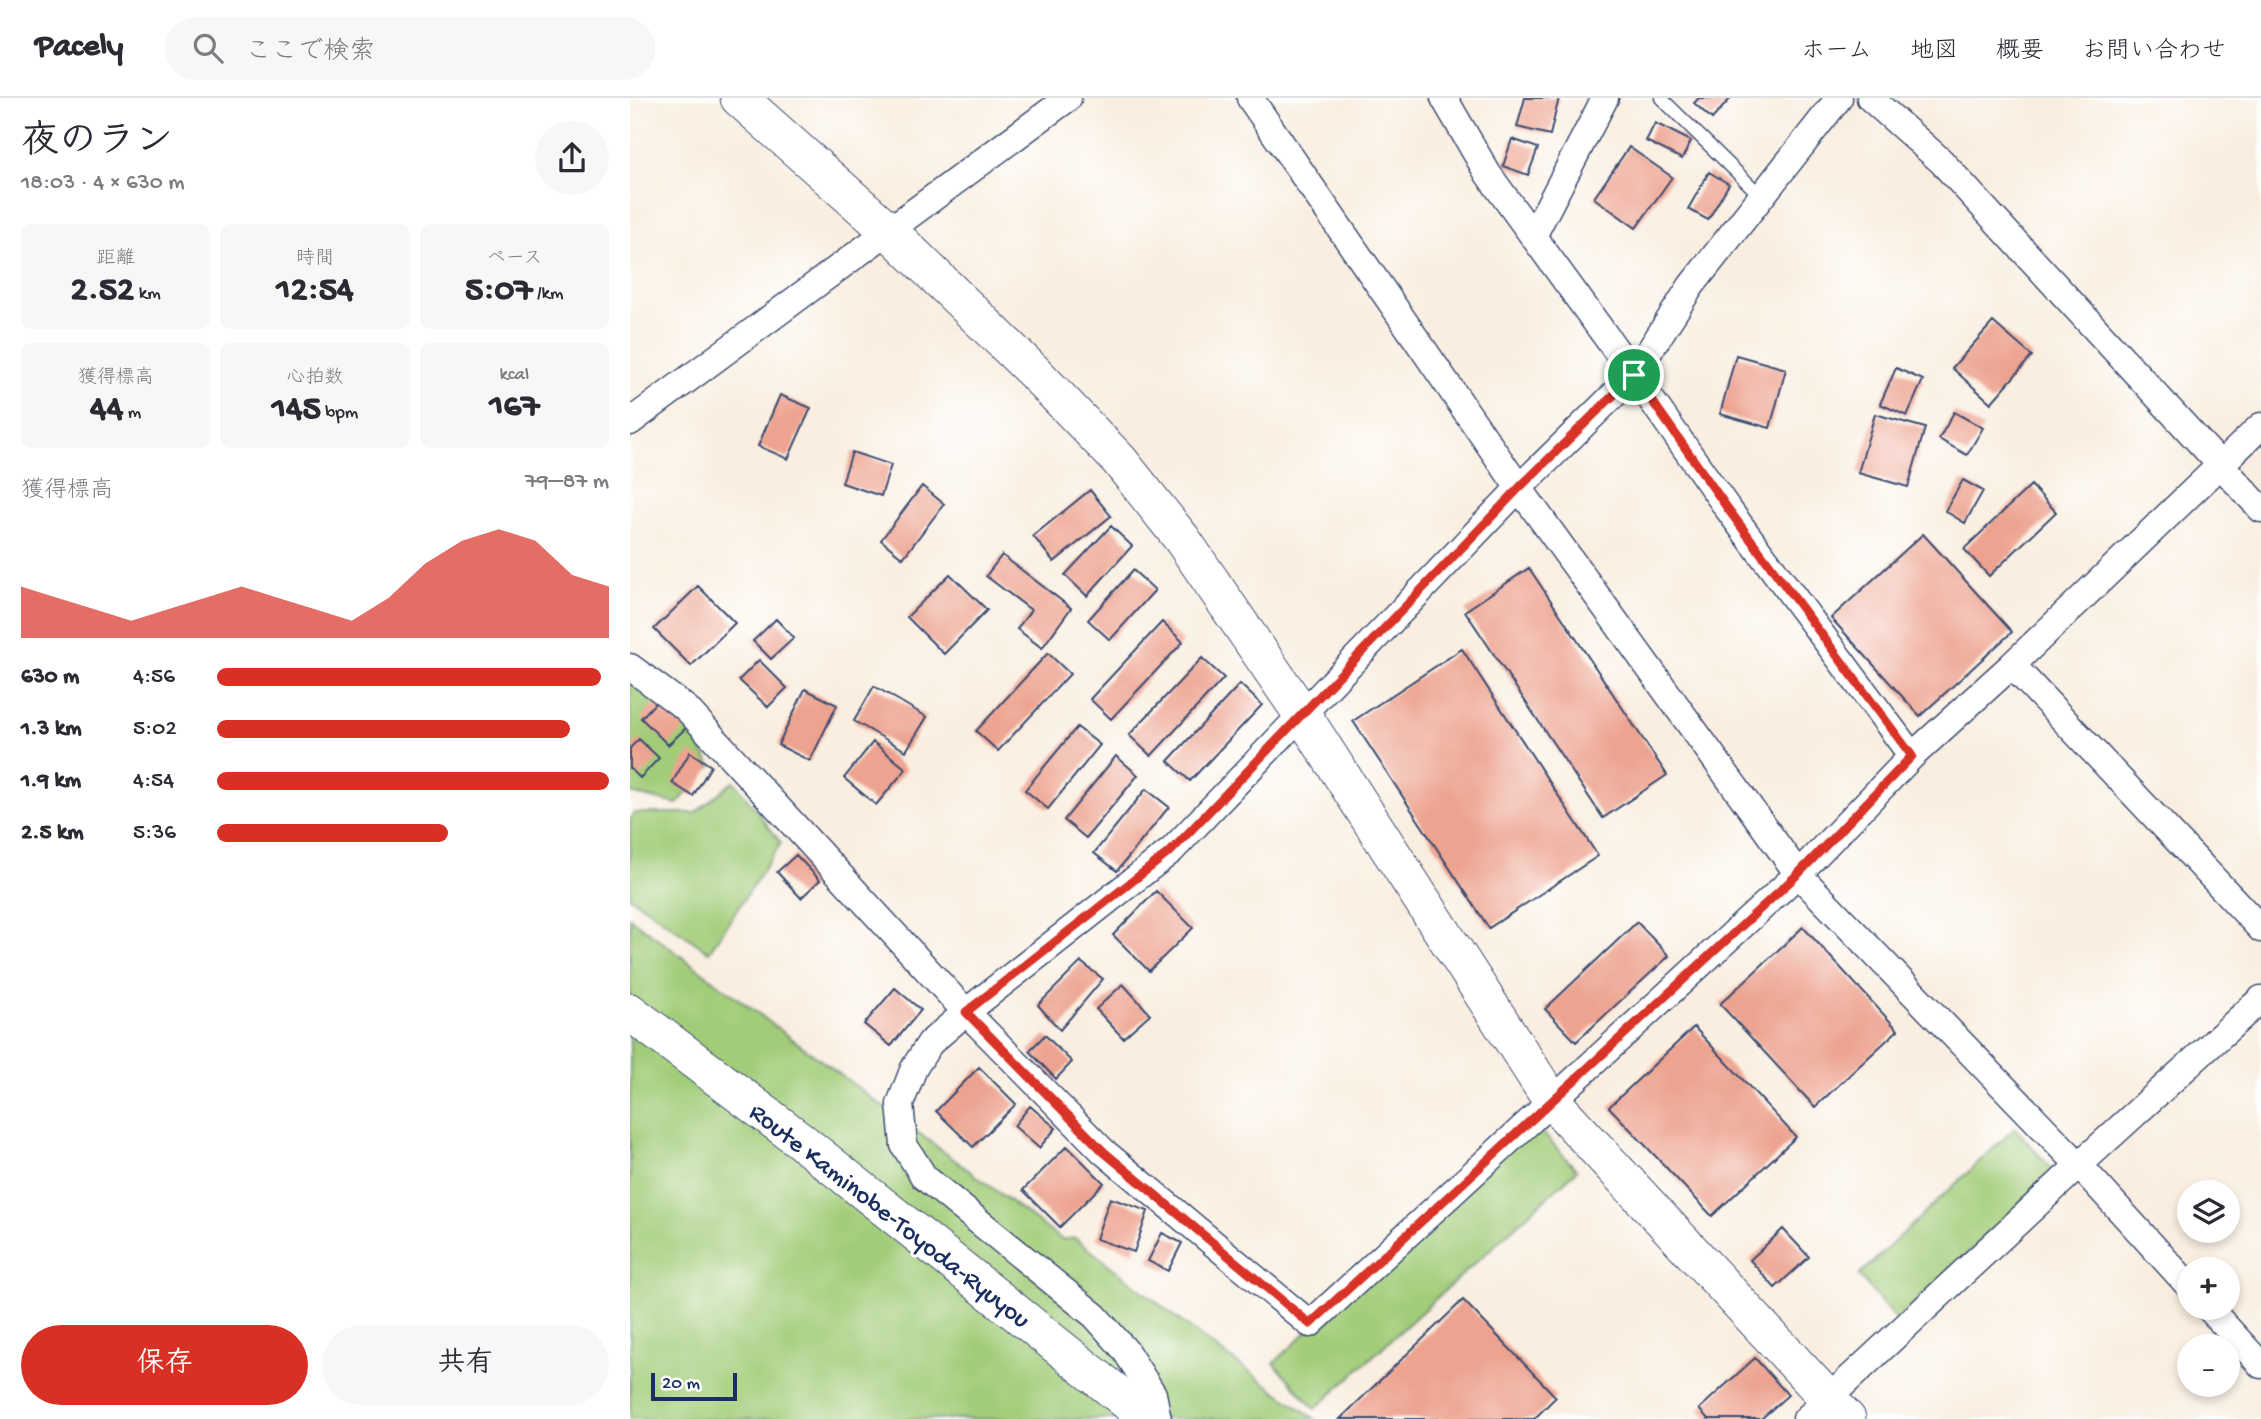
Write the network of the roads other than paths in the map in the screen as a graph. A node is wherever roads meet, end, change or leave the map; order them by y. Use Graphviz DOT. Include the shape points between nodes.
graph roads {
  1 [pos="739,98"];
  2 [pos="1068,98"];
  3 [pos="1250,98"];
  4 [pos="1444,98"];
  5 [pos="1605,98"];
  6 [pos="1661,98"];
  7 [pos="1839,98"];
  8 [pos="1870,98"];
  9 [pos="1761,196"];
  10 [pos="889,231"];
  11 [pos="1533,236"];
  12 [pos="1634,375"];
  13 [pos="634,411"];
  14 [pos="2261,426"];
  15 [pos="2220,465"];
  16 [pos="1519,488"];
  17 [pos="2261,509"];
  18 [pos="2012,665"];
  19 [pos="630,667"];
  20 [pos="1302,714"];
  21 [pos="1912,756"];
  22 [pos="1798,874"];
  23 [pos="2261,929"];
  24 [pos="2261,999"];
  25 [pos="630,1012"];
  26 [pos="966,1012"];
  27 [pos="1551,1100"];
  28 [pos="2079,1165"];
  29 [pos="2177,1273"];
  30 [pos="2220,1320"];
  31 [pos="2261,1365"];
  32 [pos="1827,1412"];
  33 [pos="1149,1419"];
  34 [pos="1158,1419"];
  1 -- 10 [label="street"];
  2 -- 10 [label="street"];
  3 -- 16 [label="street"];
  4 -- 11 [label="street" via="1488,174"];
  5 -- 11 [label="street"];
  6 -- 9 [label="lane"];
  7 -- 9 [label="street"];
  8 -- 15 [label="street" via="1941,160"];
  9 -- 12 [label="street" via="1690,286"];
  10 -- 13 [label="street"];
  10 -- 20 [label="street" via="1119,460 1182,539"];
  11 -- 12 [label="street"];
  12 -- 16 [label="street"];
  12 -- 21 [label="street"];
  14 -- 15 [label="street"];
  15 -- 17 [label="street"];
  15 -- 18 [label="street"];
  16 -- 20 [label="street"];
  16 -- 22 [label="street"];
  18 -- 21 [label="street"];
  18 -- 23 [label="street"];
  19 -- 26 [label="street" via="687,709"];
  20 -- 26 [label="street" via="1172,850"];
  20 -- 27 [label="street"];
  21 -- 22 [label="street"];
  22 -- 27 [label="street"];
  22 -- 28 [label="street"];
  24 -- 28 [label="street"];
  25 -- 33 [label="street, Route Kaminobe-Toyoda-Ryuyou" via="796,1137"];
  26 -- 27 [label="street" via="1104,1152 1310,1324"];
  26 -- 34 [label="street" via="930,1043 914,1068 900,1104 904,1145 924,1177 1095,1316 1125,1350 1153,1394"];
  27 -- 32 [label="street"];
  28 -- 29 [label="street"];
  28 -- 32 [label="street"];
  30 -- 31 [label="street"];
}
